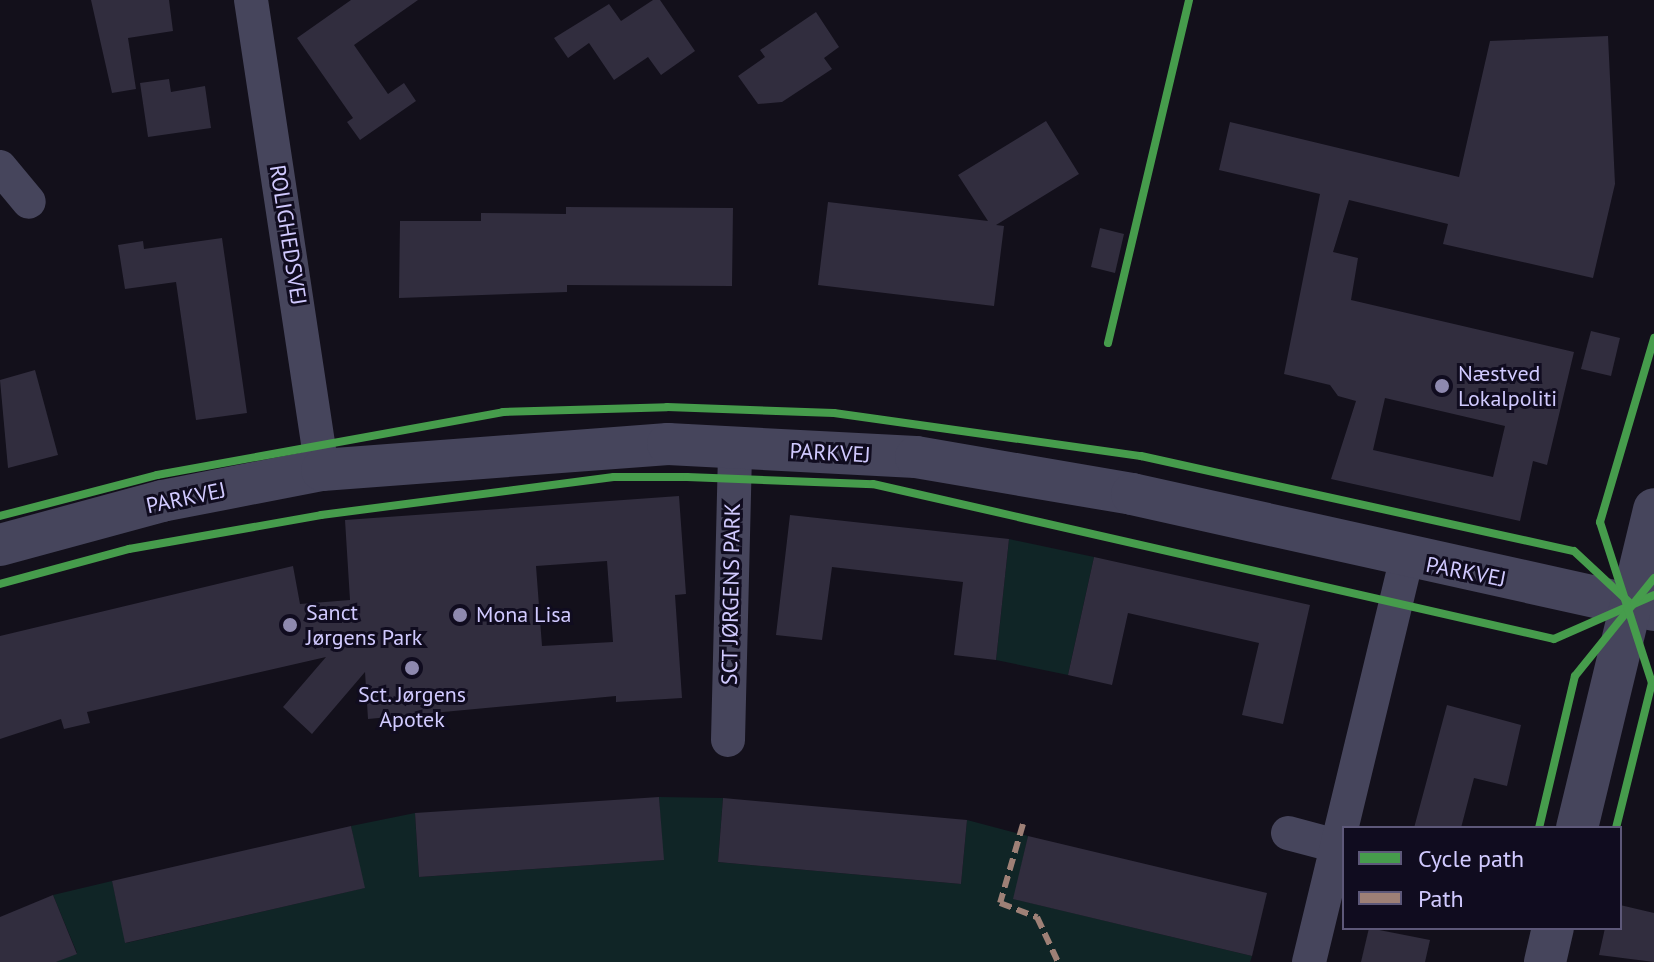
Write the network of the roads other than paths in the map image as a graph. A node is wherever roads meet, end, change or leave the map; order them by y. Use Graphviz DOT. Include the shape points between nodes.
graph roads {
  1 [pos="251,0"];
  2 [pos="0,167"];
  3 [pos="29,202"];
  4 [pos="735,448"];
  5 [pos="322,470"];
  6 [pos="1654,509"];
  7 [pos="0,545"];
  8 [pos="1406,561"];
  9 [pos="1643,607"];
  10 [pos="728,740"];
  11 [pos="1578,826"];
  12 [pos="1288,833"];
  13 [pos="1337,846"];
  14 [pos="1553,930"];
  15 [pos="1309,962"];
  16 [pos="1545,962"];
  1 -- 5 [label="street, ROLIGHEDSVEJ"];
  2 -- 3 [label="street"];
  4 -- 5 [label="street, PARKVEJ" via="510,451"];
  4 -- 8 [label="street, PARKVEJ" via="916,457 1132,494"];
  4 -- 10 [label="street, SCT JØRGENS PARK"];
  5 -- 7 [label="street, PARKVEJ" via="162,501"];
  6 -- 9 [label="street"];
  8 -- 9 [label="street, PARKVEJ"];
  8 -- 13 [label="street"];
  9 -- 11 [label="street"];
  12 -- 13 [label="street"];
  13 -- 15 [label="street"];
  14 -- 16 [label="street"];
}
